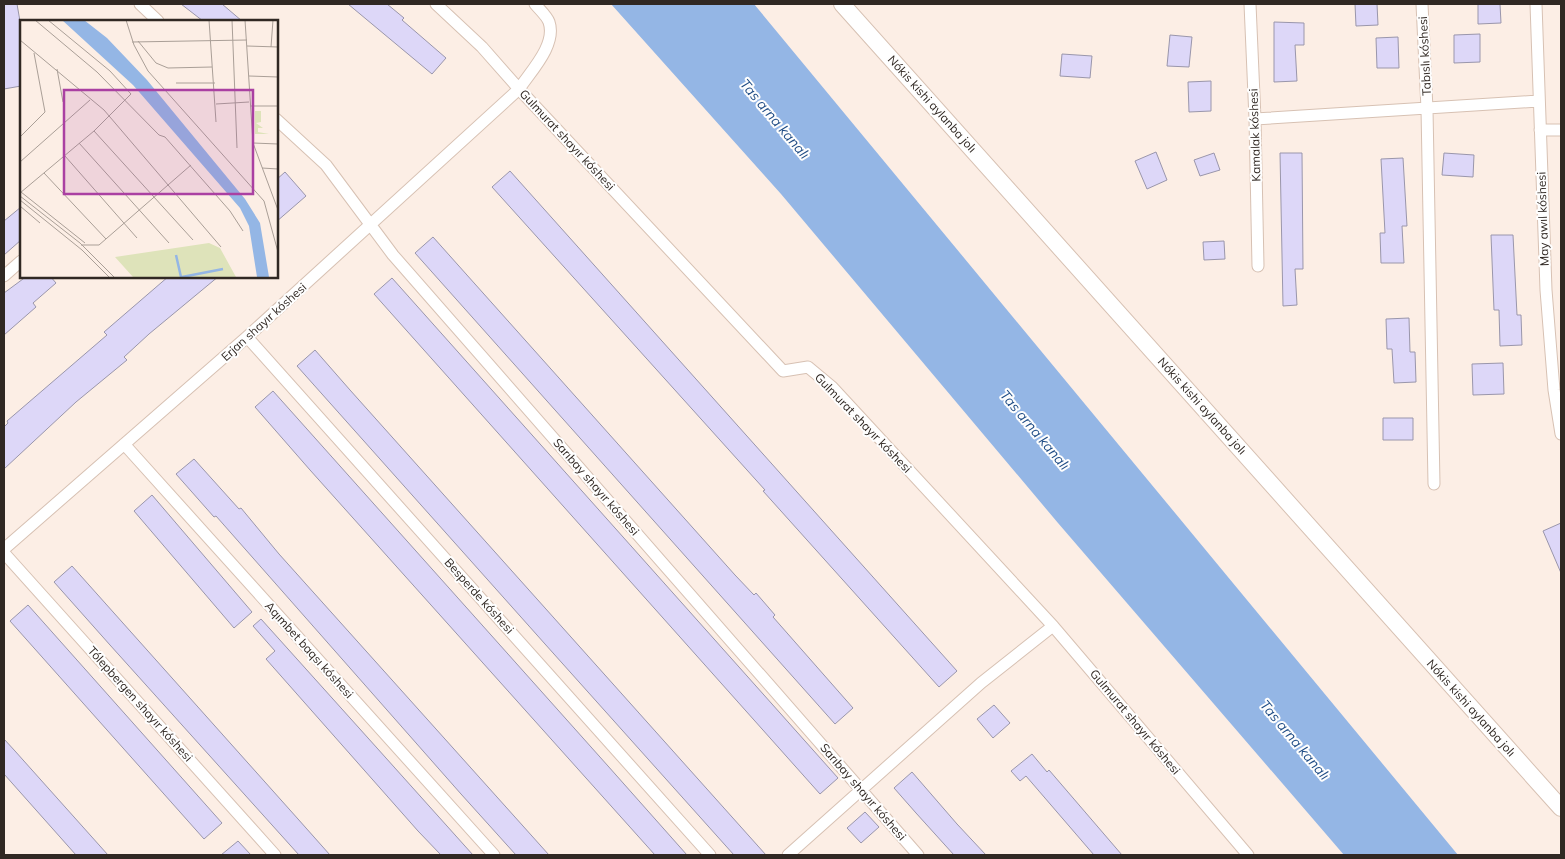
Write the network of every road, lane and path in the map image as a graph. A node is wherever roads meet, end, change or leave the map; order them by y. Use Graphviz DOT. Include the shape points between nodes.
graph roads {
  1 [pos="140,4"];
  2 [pos="436,4"];
  3 [pos="535,4"];
  4 [pos="842,4"];
  5 [pos="1250,4"];
  6 [pos="1422,4"];
  7 [pos="1536,4"];
  8 [pos="157,20"];
  9 [pos="519,89"];
  10 [pos="1538,100"];
  11 [pos="1427,109"];
  12 [pos="1255,119"];
  13 [pos="278,121"];
  14 [pos="1540,130"];
  15 [pos="1561,130"];
  16 [pos="371,225"];
  17 [pos="20,261"];
  18 [pos="1258,266"];
  19 [pos="4,276"];
  20 [pos="247,337"];
  21 [pos="1561,434"];
  22 [pos="124,444"];
  23 [pos="1434,484"];
  24 [pos="4,551"];
  25 [pos="1053,626"];
  26 [pos="862,791"];
  27 [pos="1561,808"];
  28 [pos="276,855"];
  29 [pos="494,855"];
  30 [pos="710,855"];
  31 [pos="788,855"];
  32 [pos="918,855"];
  33 [pos="1248,855"];
  1 -- 8 [label="street"];
  2 -- 9 [label="street, Gulmurat shayır kóshesi" via="482,47"];
  3 -- 9 [label="street, Erjan shayır kóshesi" via="549,22 550,32 542,56"];
  4 -- 27 [label="main road, Nókis kishi aylanba jolı"];
  5 -- 12 [label="street, Kamalak kóshesi"];
  6 -- 11 [label="street, Tabıslı kóshesi"];
  7 -- 10 [label="street, May awıl kóshesi"];
  9 -- 16 [label="street, Erjan shayır kóshesi"];
  9 -- 25 [label="street, Gulmurat shayır kóshesi" via="783,371 808,367 832,388"];
  10 -- 11 [label="street"];
  10 -- 14 [label="street, May awıl kóshesi"];
  11 -- 12 [label="street"];
  11 -- 23 [label="street, Tabıslı kóshesi"];
  12 -- 18 [label="street, Kamalak kóshesi"];
  13 -- 16 [label="street, Sarıbay shayır kóshesi" via="326,165"];
  14 -- 15 [label="street"];
  14 -- 21 [label="street, May awıl kóshesi" via="1546,290"];
  16 -- 20 [label="street, Erjan shayır kóshesi"];
  16 -- 26 [label="street, Sarıbay shayır kóshesi" via="393,255"];
  17 -- 19 [label="street"];
  20 -- 22 [label="street, Erjan shayır kóshesi"];
  20 -- 30 [label="street, Besperde kóshesi"];
  22 -- 24 [label="street, Erjan shayır kóshesi"];
  22 -- 29 [label="street, Aqımbet baqsı kóshesi"];
  24 -- 28 [label="street, Tólepbergen shayır kóshesi"];
  25 -- 26 [label="street" via="981,683"];
  25 -- 33 [label="street, Gulmurat shayır kóshesi"];
  26 -- 31 [label="street"];
  26 -- 32 [label="street, Sarıbay shayır kóshesi"];
}
